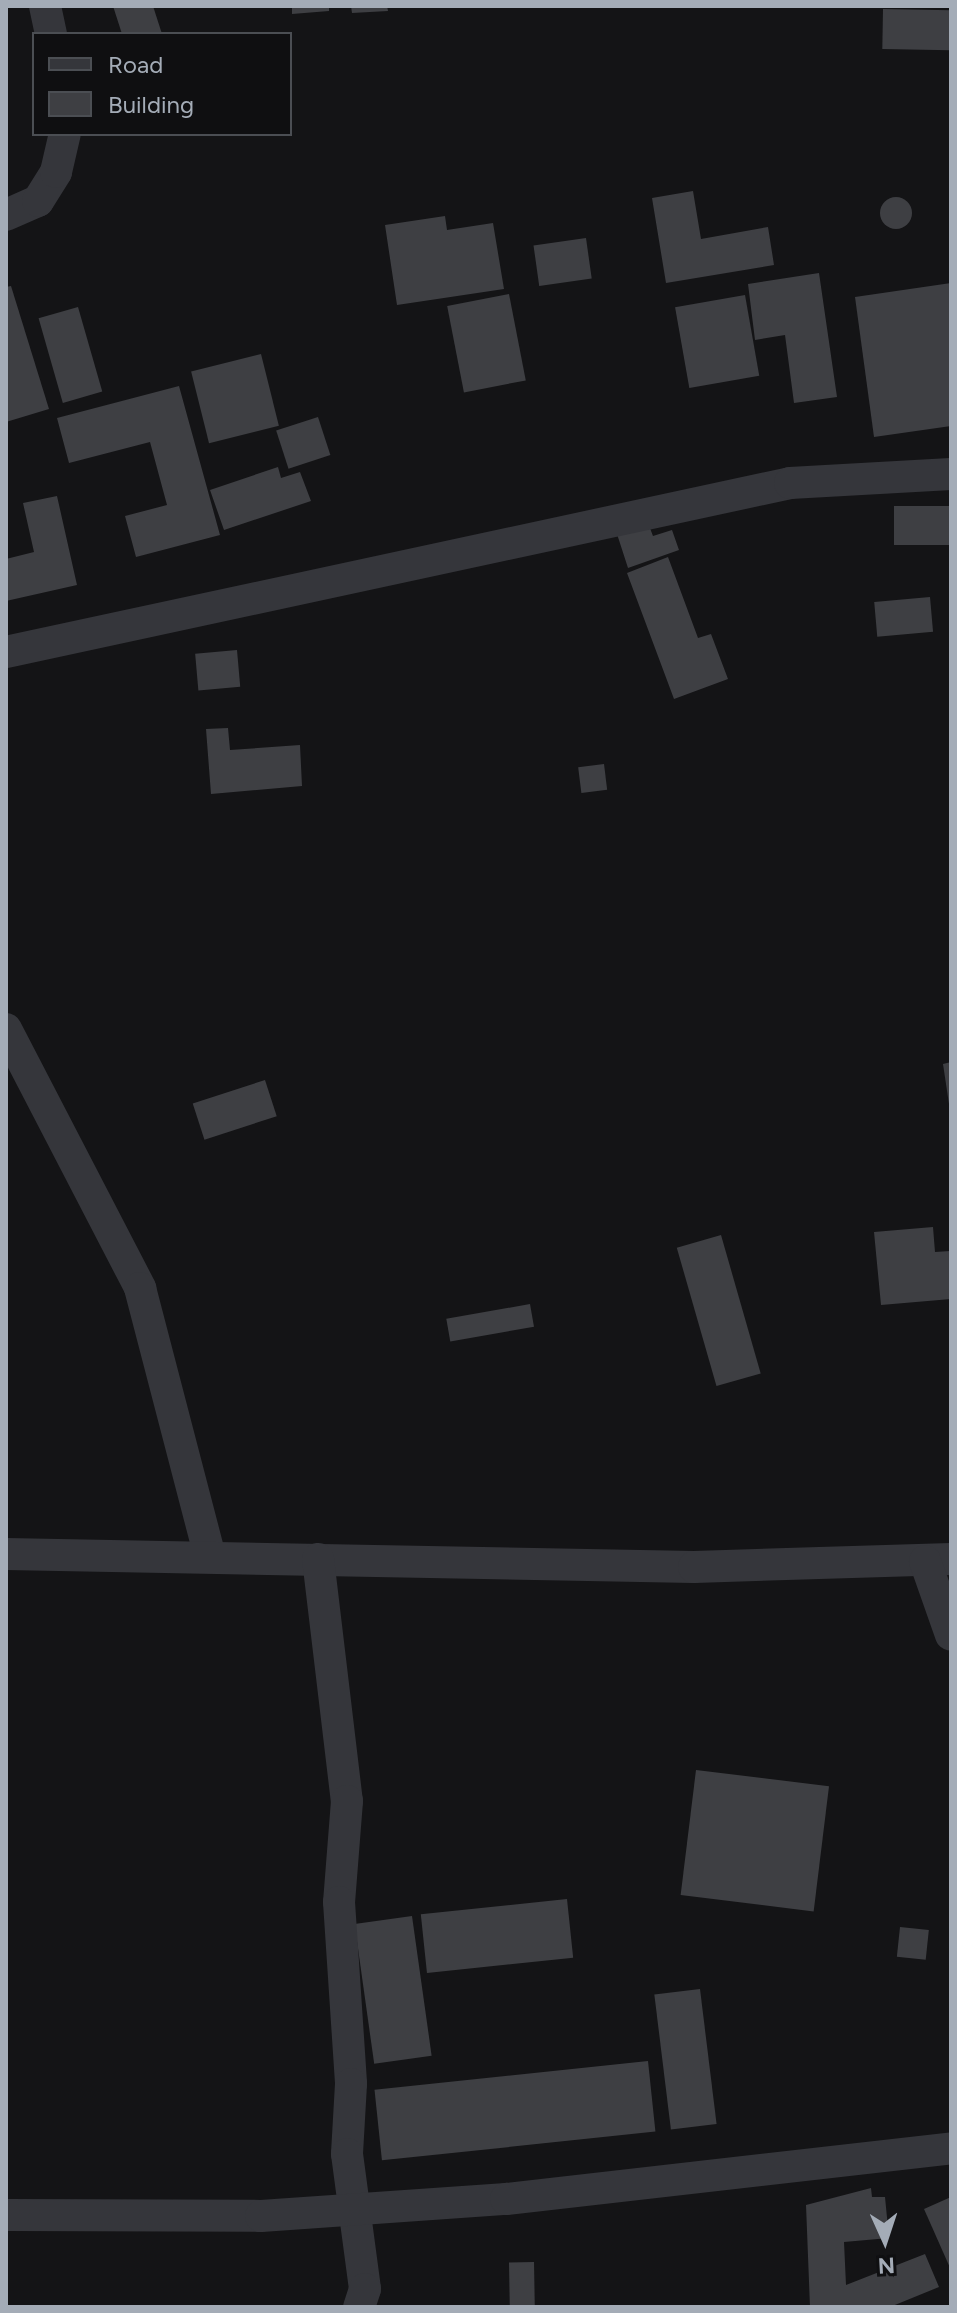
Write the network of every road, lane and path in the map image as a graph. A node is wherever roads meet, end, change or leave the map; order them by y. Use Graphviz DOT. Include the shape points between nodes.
graph roads {
  1 [pos="45,6"];
  2 [pos="51,32"];
  3 [pos="65,136"];
  4 [pos="6,215"];
  5 [pos="951,474"];
  6 [pos="6,652"];
  7 [pos="6,1029"];
  8 [pos="6,1554"];
  9 [pos="210,1557"];
  10 [pos="318,1559"];
  11 [pos="938,1560"];
  12 [pos="951,1635"];
  13 [pos="951,2148"];
  14 [pos="357,2210"];
  15 [pos="6,2215"];
  16 [pos="359,2307"];
  1 -- 2 [label="street"];
  3 -- 4 [label="street" via="56,172 38,201"];
  5 -- 6 [label="street" via="790,483"];
  7 -- 9 [label="street" via="140,1288"];
  8 -- 9 [label="street"];
  9 -- 10 [label="street"];
  10 -- 11 [label="street" via="694,1567"];
  10 -- 14 [label="street" via="347,1801 339,1902 351,2084 347,2154"];
  11 -- 12 [label="street"];
  13 -- 14 [label="street"];
  14 -- 15 [label="street"];
  14 -- 16 [label="street" via="365,2289"];
}
